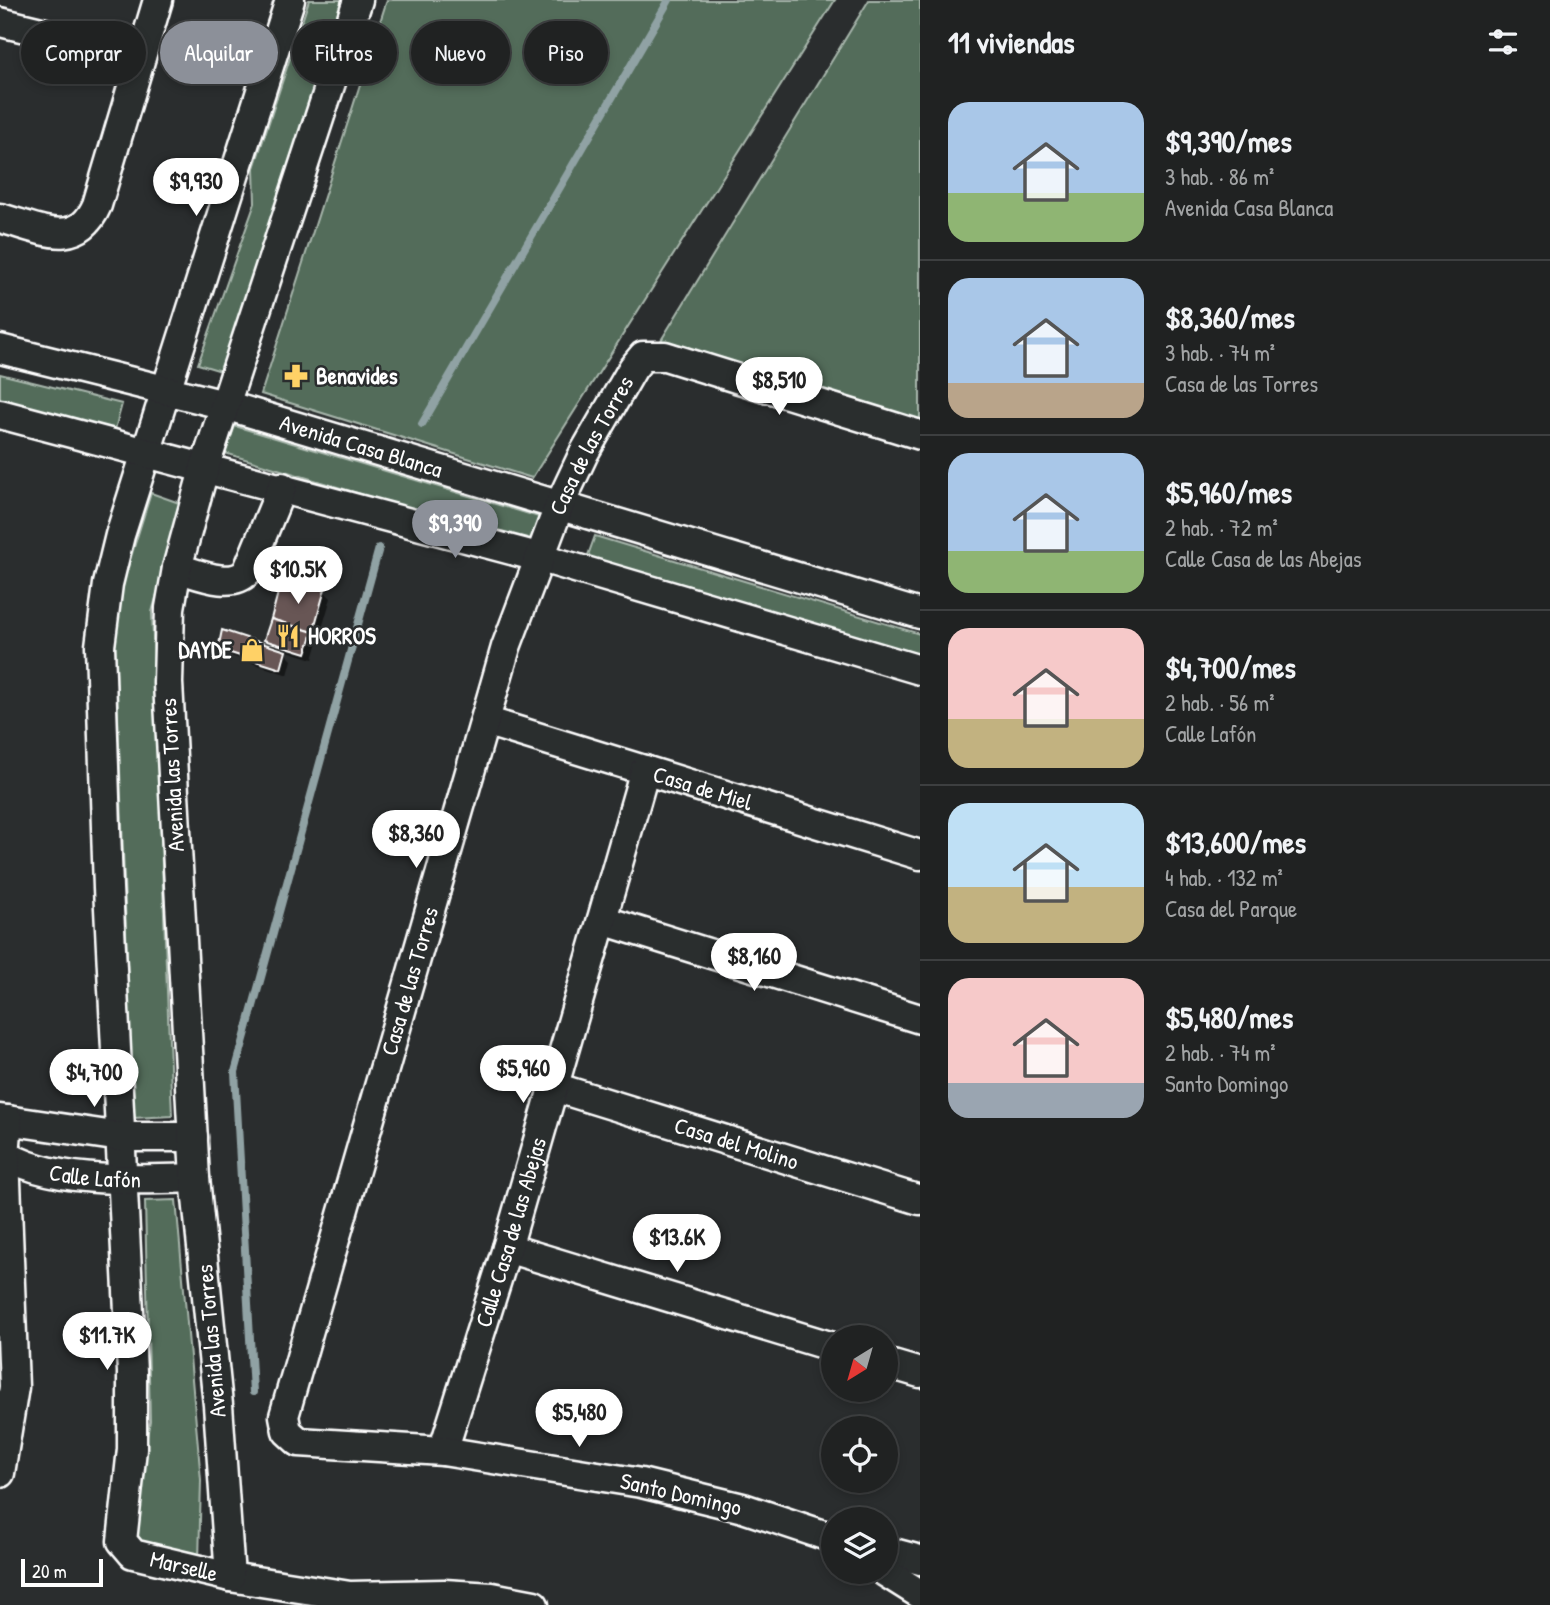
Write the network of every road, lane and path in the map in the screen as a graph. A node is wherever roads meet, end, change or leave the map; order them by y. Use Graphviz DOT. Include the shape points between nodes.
graph roads {
  1 [pos="158,0"];
  2 [pos="290,0"];
  3 [pos="358,0"];
  4 [pos="0,22"];
  5 [pos="21,27"];
  6 [pos="146,40"];
  7 [pos="133,84"];
  8 [pos="0,218"];
  9 [pos="0,349"];
  10 [pos="168,390"];
  11 [pos="225,405"];
  12 [pos="0,414"];
  13 [pos="920,435"];
  14 [pos="146,452"];
  15 [pos="205,466"];
  16 [pos="282,487"];
  17 [pos="560,503"];
  18 [pos="538,557"];
  19 [pos="177,568"];
  20 [pos="920,614"];
  21 [pos="920,670"];
  22 [pos="485,721"];
  23 [pos="645,770"];
  24 [pos="920,855"];
  25 [pos="602,920"];
  26 [pos="920,1018"];
  27 [pos="554,1087"];
  28 [pos="4,1120"];
  29 [pos="121,1137"];
  30 [pos="193,1137"];
  31 [pos="3,1153"];
  32 [pos="195,1178"];
  33 [pos="121,1180"];
  34 [pos="920,1200"];
  35 [pos="508,1248"];
  36 [pos="821,1343"];
  37 [pos="898,1367"];
  38 [pos="920,1373"];
  39 [pos="284,1423"];
  40 [pos="443,1451"];
  41 [pos="0,1473"];
  42 [pos="821,1533"];
  43 [pos="898,1554"];
  44 [pos="920,1560"];
  45 [pos="230,1577"];
  46 [pos="898,1580"];
  47 [pos="920,1594"];
  48 [pos="350,1600"];
  49 [pos="534,1605"];
  1 -- 6 [label="street"];
  2 -- 10 [label="street"];
  3 -- 11 [label="street, Avenida las Torres"];
  4 -- 5 [label="street"];
  7 -- 8 [label="street" via="97,205 85,227 61,233"];
  9 -- 10 [label="street, Avenida Casa Blanca"];
  10 -- 11 [label="street, Avenida Casa Blanca"];
  10 -- 14 [label="street"];
  11 -- 15 [label="street, Avenida las Torres"];
  11 -- 17 [label="street, Avenida Casa Blanca"];
  12 -- 14 [label="street"];
  13 -- 17 [label="street, Casa de las Torres" via="687,362 643,356 590,442"];
  14 -- 15 [label="street"];
  14 -- 29 [label="street" via="108,584 100,646"];
  15 -- 16 [label="street"];
  15 -- 19 [label="street, Avenida las Torres"];
  16 -- 18 [label="street"];
  16 -- 19 [label="street" via="240,580"];
  17 -- 18 [label="street, Casa de las Torres"];
  17 -- 20 [label="street, Avenida Casa Blanca"];
  18 -- 21 [label="street"];
  18 -- 22 [label="street, Casa de las Torres"];
  19 -- 30 [label="street, Avenida las Torres" via="170,608 168,683"];
  22 -- 23 [label="street, Casa de Miel"];
  22 -- 39 [label="street, Casa de las Torres"];
  23 -- 24 [label="street, Casa de Miel"];
  23 -- 25 [label="street, Calle Casa de las Abejas"];
  25 -- 26 [label="street"];
  25 -- 27 [label="street, Calle Casa de las Abejas"];
  27 -- 34 [label="street, Casa del Molino"];
  27 -- 35 [label="street, Calle Casa de las Abejas"];
  28 -- 29 [label="street, Calle Lafón"];
  28 -- 31 [label="street"];
  29 -- 30 [label="street, Calle Lafón"];
  29 -- 33 [label="street"];
  30 -- 32 [label="street, Avenida las Torres"];
  31 -- 33 [label="street, Calle Lafón" via="61,1172"];
  31 -- 41 [label="street" via="14,1387"];
  32 -- 33 [label="street, Calle Lafón"];
  32 -- 45 [label="street, Avenida las Torres"];
  33 -- 45 [label="street, Marselle" via="132,1372 132,1449 121,1532 133,1555"];
  35 -- 36 [label="street"];
  35 -- 40 [label="street, Calle Casa de las Abejas"];
  37 -- 38 [label="street"];
  39 -- 40 [label="street, Santo Domingo" via="299,1441"];
  40 -- 42 [label="street, Santo Domingo" via="641,1483"];
  43 -- 44 [label="street"];
  45 -- 48 [label="street, Marselle"];
  46 -- 47 [label="street"];
  48 -- 49 [label="street, Marselle" via="444,1594"];
}
